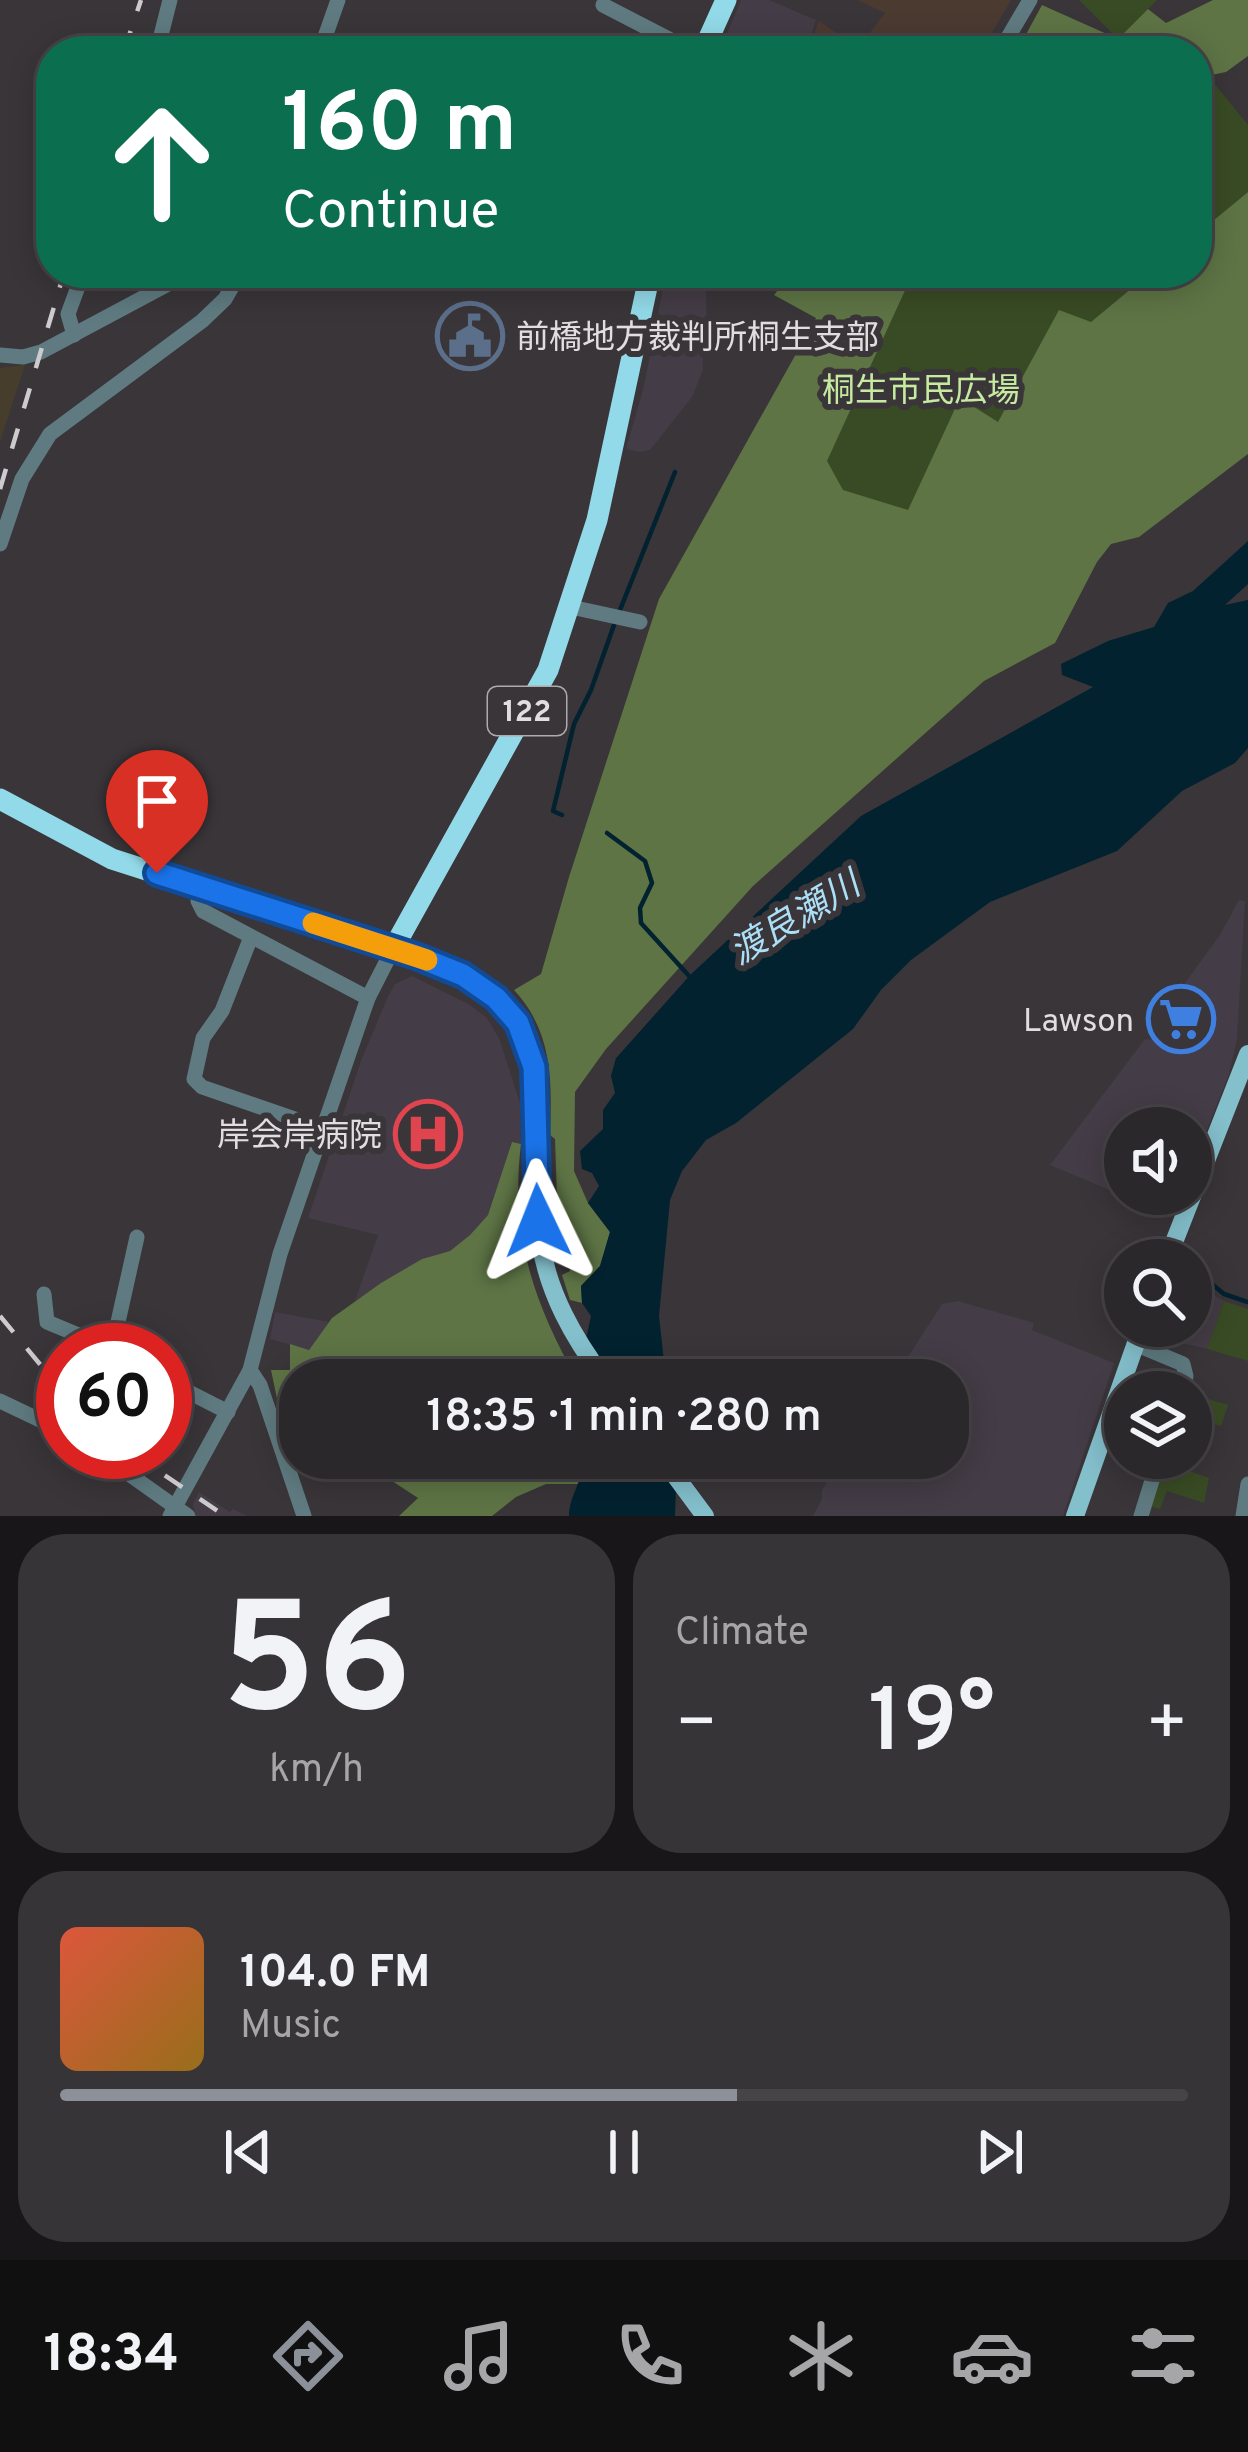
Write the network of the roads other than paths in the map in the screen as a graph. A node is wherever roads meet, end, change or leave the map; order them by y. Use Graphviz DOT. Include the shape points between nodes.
graph roads {
  1 [pos="170,0"];
  2 [pos="338,0"];
  3 [pos="725,0"];
  4 [pos="1030,0"];
  5 [pos="603,5"];
  6 [pos="161,36"];
  7 [pos="325,36"];
  8 [pos="663,36"];
  9 [pos="709,36"];
  10 [pos="1009,36"];
  11 [pos="78,288"];
  12 [pos="161,288"];
  13 [pos="231,288"];
  14 [pos="647,288"];
  15 [pos="74,335"];
  16 [pos="0,355"];
  17 [pos="2,537"];
  18 [pos="571,607"];
  19 [pos="640,622"];
  20 [pos="0,799"];
  21 [pos="201,886"];
  22 [pos="250,938"];
  23 [pos="393,949"];
  24 [pos="368,998"];
  25 [pos="1248,1054"];
  26 [pos="324,1129"];
  27 [pos="137,1237"];
  28 [pos="1175,1239"];
  29 [pos="44,1294"];
  30 [pos="48,1323"];
  31 [pos="118,1323"];
  32 [pos="1134,1347"];
  33 [pos="1157,1347"];
  34 [pos="592,1359"];
  35 [pos="250,1370"];
  36 [pos="1185,1371"];
  37 [pos="192,1394"];
  38 [pos="0,1401"];
  39 [pos="228,1412"];
  40 [pos="36,1419"];
  41 [pos="133,1479"];
  42 [pos="678,1479"];
  43 [pos="1152,1479"];
  44 [pos="1248,1484"];
  45 [pos="178,1513"];
  46 [pos="304,1516"];
  47 [pos="705,1516"];
  48 [pos="1075,1516"];
  49 [pos="1141,1516"];
  50 [pos="1243,1516"];
  1 -- 6 [label="street"];
  2 -- 7 [label="street"];
  3 -- 9 [label="highway"];
  4 -- 10 [label="street"];
  5 -- 8 [label="street"];
  11 -- 15 [label="street" via="68,314"];
  12 -- 15 [label="street"];
  13 -- 17 [label="street" via="202,321 50,434 22,479"];
  14 -- 18 [label="highway, 122"];
  15 -- 16 [label="street" via="23,357"];
  18 -- 19 [label="street"];
  18 -- 23 [label="highway, 122" via="535,699"];
  20 -- 21 [label="highway" via="112,859"];
  21 -- 22 [label="street" via="203,910"];
  21 -- 23 [label="highway"];
  22 -- 24 [label="street"];
  22 -- 26 [label="street" via="203,1038 194,1079"];
  23 -- 24 [label="street"];
  23 -- 34 [label="main road" via="482,986 525,1037 536,1087 540,1241 560,1310"];
  24 -- 26 [label="street"];
  25 -- 28 [label="main road"];
  26 -- 35 [label="street" via="268,1289"];
  27 -- 31 [label="street"];
  29 -- 30 [label="street"];
  32 -- 48 [label="main road"];
  33 -- 36 [label="street"];
  35 -- 39 [label="street"];
  35 -- 46 [label="street"];
  37 -- 39 [label="street"];
  38 -- 40 [label="street"];
  39 -- 45 [label="street"];
  41 -- 45 [label="street"];
  42 -- 47 [label="main road"];
  43 -- 49 [label="street"];
  44 -- 50 [label="street"];
}
